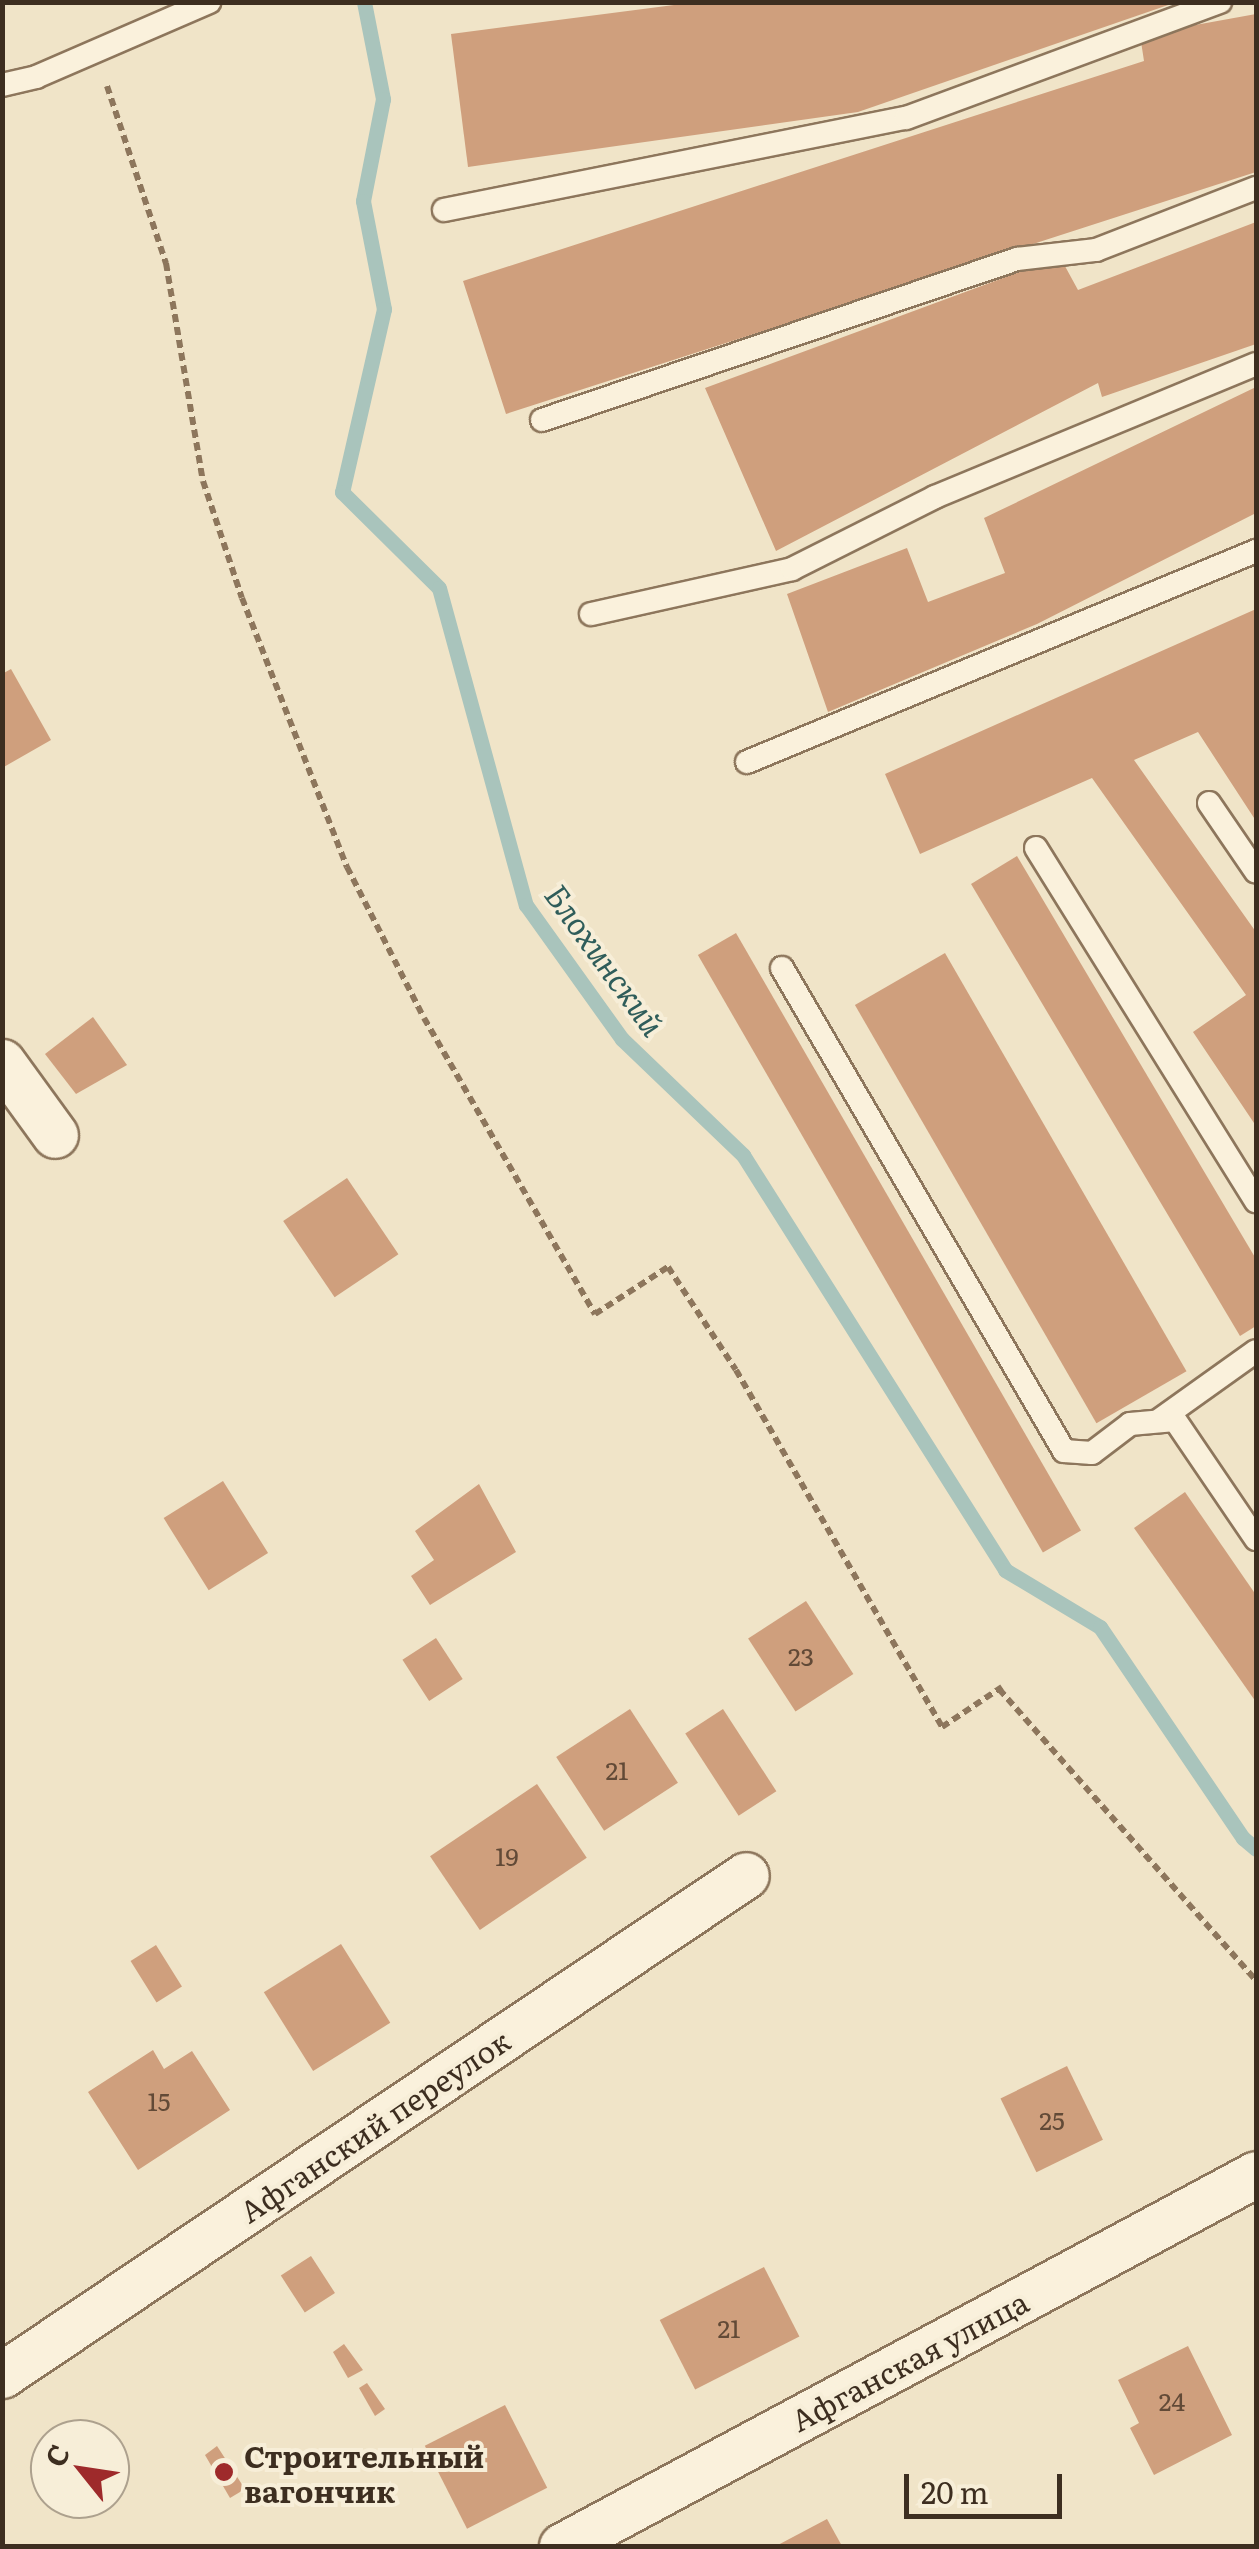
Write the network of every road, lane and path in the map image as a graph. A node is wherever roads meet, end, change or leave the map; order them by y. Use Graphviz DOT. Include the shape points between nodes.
graph roads {
  1 [pos="209,2"];
  2 [pos="1220,2"];
  3 [pos="98,50"];
  4 [pos="2,85"];
  5 [pos="1256,188"];
  6 [pos="444,210"];
  7 [pos="1256,364"];
  8 [pos="542,420"];
  9 [pos="1256,551"];
  10 [pos="591,614"];
  11 [pos="747,762"];
  12 [pos="1209,803"];
  13 [pos="1036,848"];
  14 [pos="1256,872"];
  15 [pos="782,968"];
  16 [pos="2,1062"];
  17 [pos="55,1135"];
  18 [pos="1256,1201"];
  19 [pos="1256,1350"];
  20 [pos="1157,1422"];
  21 [pos="1256,1539"];
  22 [pos="1002,1687"];
  23 [pos="939,1729"];
  24 [pos="746,1875"];
  25 [pos="1256,1981"];
  26 [pos="1256,2174"];
  27 [pos="2,2375"];
  28 [pos="562,2546"];
  1 -- 3 [label="lane"];
  2 -- 6 [label="lane" via="906,118"];
  3 -- 4 [label="lane"];
  3 -- 22 [label="path" via="166,263 202,481 236,582 347,868 424,1018 595,1314 668,1267 736,1370 942,1726"];
  5 -- 8 [label="lane" via="1096,250 1016,259"];
  7 -- 10 [label="lane" via="935,497 792,569"];
  9 -- 11 [label="lane"];
  12 -- 14 [label="lane"];
  13 -- 18 [label="lane"];
  15 -- 20 [label="lane" via="1064,1451 1092,1453 1130,1424"];
  16 -- 17 [label="street"];
  19 -- 20 [label="lane"];
  20 -- 21 [label="lane" via="1175,1420"];
  22 -- 23 [label="path"];
  22 -- 25 [label="path"];
  24 -- 27 [label="street, Афганский переулок"];
  26 -- 28 [label="street, Афганская улица"];
}
